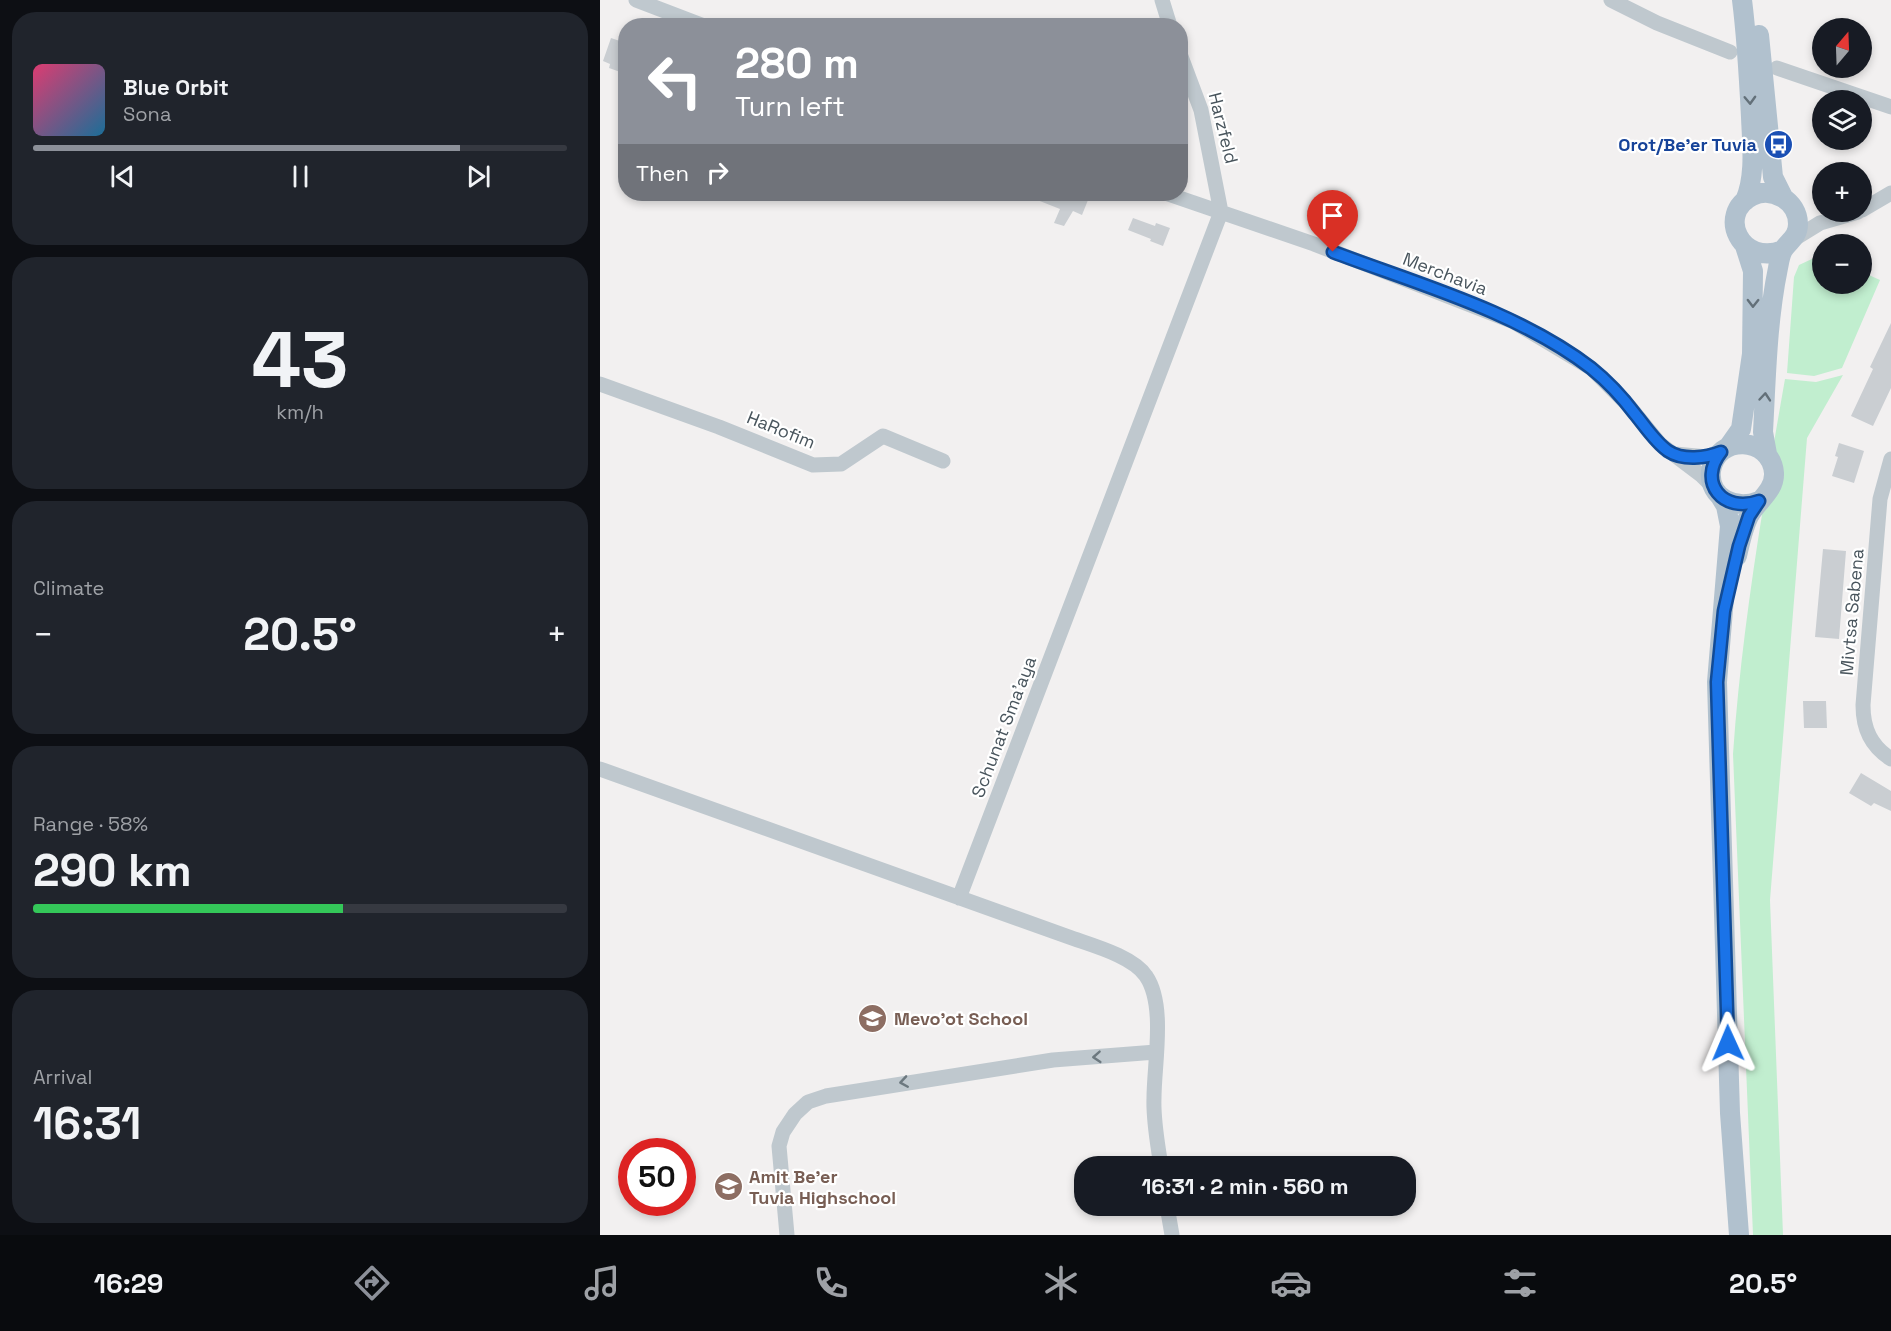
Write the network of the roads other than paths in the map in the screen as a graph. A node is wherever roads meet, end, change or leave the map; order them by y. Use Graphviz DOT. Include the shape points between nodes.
graph roads {
  1 [pos="636,0"];
  2 [pos="1162,0"];
  3 [pos="1611,0"];
  4 [pos="1742,0"];
  5 [pos="1752,0"];
  6 [pos="683,18"];
  7 [pos="1168,18"];
  8 [pos="1730,52"];
  9 [pos="1777,68"];
  10 [pos="1188,75"];
  11 [pos="1891,107"];
  12 [pos="1891,194"];
  13 [pos="1188,201"];
  14 [pos="1745,201"];
  15 [pos="1788,202"];
  16 [pos="1872,204"];
  17 [pos="1221,212"];
  18 [pos="1812,215"];
  19 [pos="1823,222"];
  20 [pos="1788,244"];
  21 [pos="1744,246"];
  22 [pos="600,384"];
  23 [pos="1725,449"];
  24 [pos="1670,453"];
  25 [pos="1767,454"];
  26 [pos="1891,459"];
  27 [pos="943,461"];
  28 [pos="1717,492"];
  29 [pos="1759,501"];
  30 [pos="1885,531"];
  31 [pos="1724,611"];
  32 [pos="1891,759"];
  33 [pos="600,770"];
  34 [pos="959,898"];
  35 [pos="1156,1052"];
  36 [pos="1160,1156"];
  37 [pos="1169,1216"];
  38 [pos="787,1235"];
  39 [pos="1172,1235"];
  40 [pos="1739,1235"];
  1 -- 6 [label="street"];
  2 -- 7 [label="street"];
  3 -- 8 [label="street"];
  4 -- 14 [label="main road, one-way" via="1748,46 1752,158"];
  5 -- 15 [label="main road" via="1761,44 1773,177"];
  9 -- 11 [label="street"];
  10 -- 17 [label="street, Harzfeld" via="1201,110"];
  12 -- 16 [label="street"];
  13 -- 17 [label="street, Merchavia"];
  14 -- 15 [label="main road" via="1763,192"];
  14 -- 21 [label="main road" via="1735,228"];
  15 -- 18 [label="street" via="1804,215"];
  15 -- 20 [label="main road" via="1798,224"];
  17 -- 24 [label="street, Merchavia" via="1514,322 1591,368"];
  17 -- 34 [label="street, Schunat Sma'aya"];
  19 -- 20 [label="street"];
  20 -- 21 [label="main road" via="1773,254"];
  25 -- 20 [label="main road, one-way" via="1763,442 1764,409 1774,298"];
  21 -- 23 [label="main road, one-way" via="1753,271 1752,354 1741,429"];
  22 -- 27 [label="street, HaRofim" via="813,465 841,464 883,436"];
  23 -- 24 [label="street" via="1698,458"];
  23 -- 25 [label="main road" via="1749,444"];
  23 -- 28 [label="main road" via="1712,469"];
  24 -- 28 [label="street, Merchavia"];
  25 -- 29 [label="main road" via="1774,474 1772,485"];
  26 -- 30 [label="street, Mivtsa Sabena" via="1883,482"];
  28 -- 29 [label="main road" via="1738,505"];
  28 -- 31 [label="main road" via="1726,506 1730,526"];
  29 -- 31 [label="main road" via="1743,533"];
  30 -- 32 [label="street, Mivtsa Sabena" via="1863,723 1874,745"];
  31 -- 40 [label="main road" via="1717,682 1730,1113"];
  33 -- 34 [label="street"];
  34 -- 35 [label="street" via="1089,944 1136,965 1154,993"];
  35 -- 36 [label="street" via="1154,1101"];
  35 -- 38 [label="street, one-way" via="1053,1060 836,1094 808,1102 783,1132 779,1146"];
  37 -- 39 [label="street"];
}
